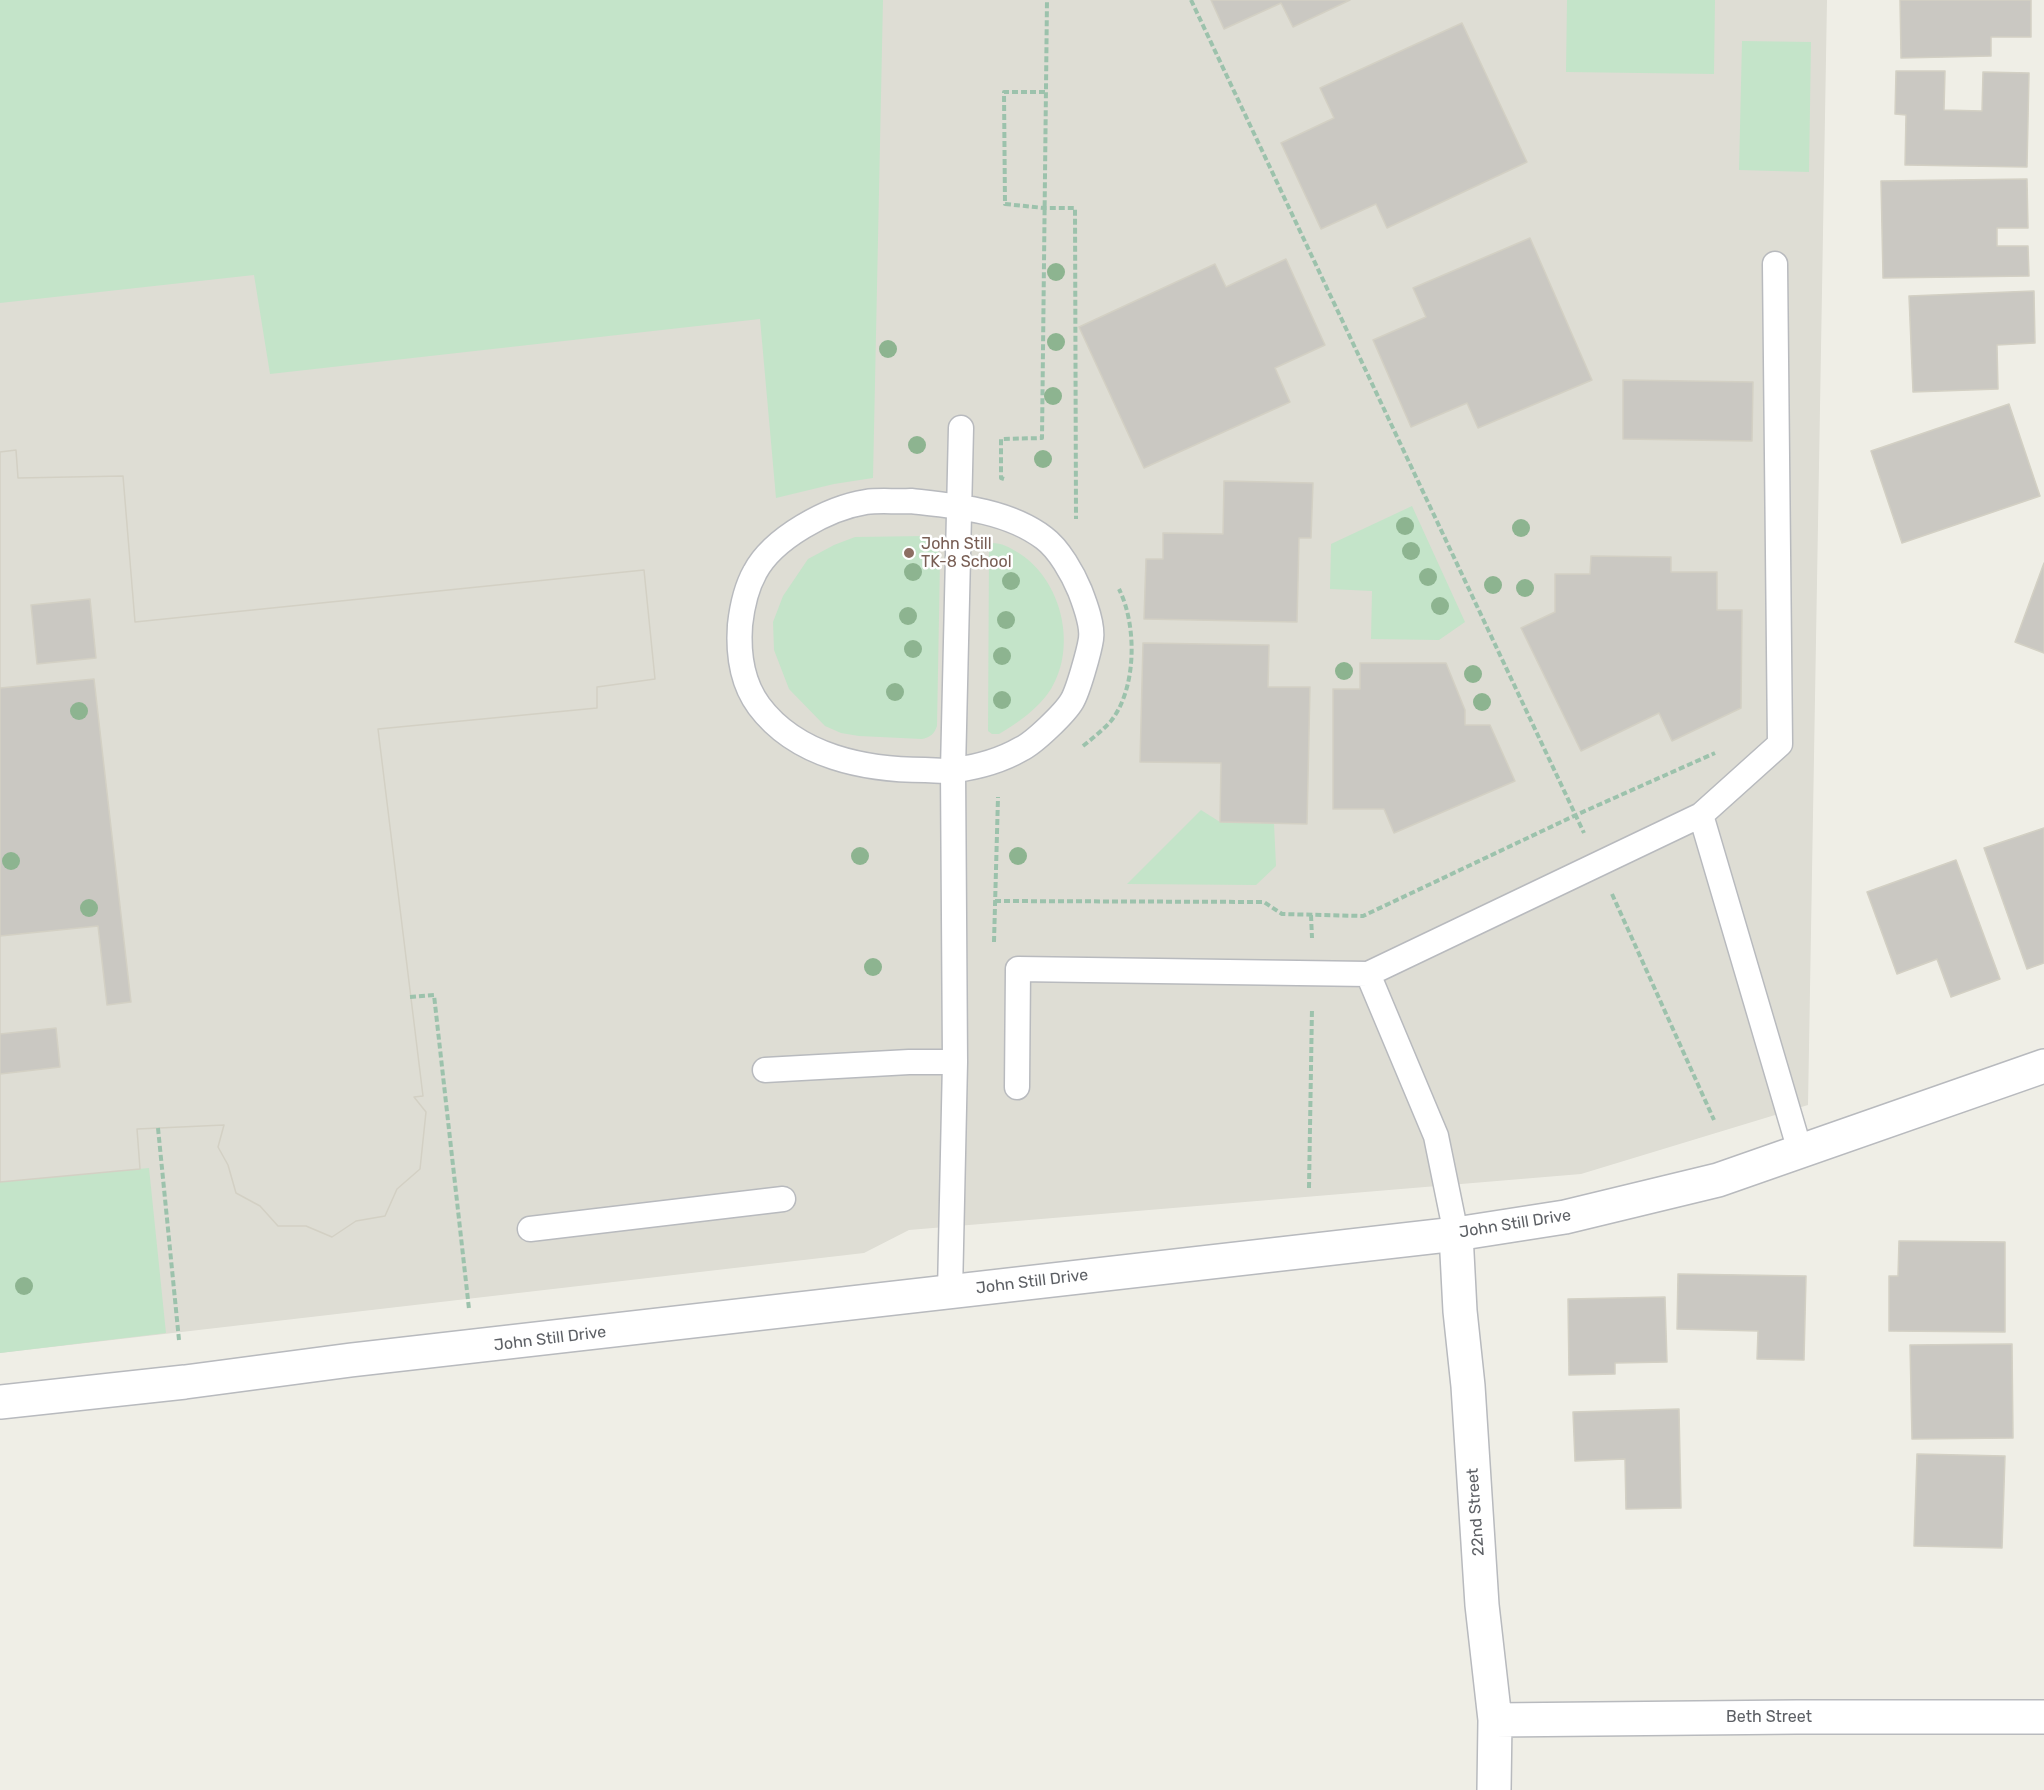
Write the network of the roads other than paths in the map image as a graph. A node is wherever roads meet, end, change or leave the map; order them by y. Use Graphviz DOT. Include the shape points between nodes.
graph roads {
  1 [pos="1775,264"];
  2 [pos="961,429"];
  3 [pos="958,507"];
  4 [pos="953,770"];
  5 [pos="1701,815"];
  6 [pos="1368,974"];
  7 [pos="955,1062"];
  8 [pos="765,1070"];
  9 [pos="2043,1070"];
  10 [pos="1017,1087"];
  11 [pos="1800,1151"];
  12 [pos="783,1199"];
  13 [pos="530,1229"];
  14 [pos="1456,1234"];
  15 [pos="950,1292"];
  16 [pos="0,1402"];
  17 [pos="2044,1717"];
  18 [pos="1495,1720"];
  19 [pos="1494,1790"];
  1 -- 5 [label="lane" via="1780,744"];
  2 -- 3 [label="lane"];
  3 -- 4 [label="lane"];
  3 -- 4 [label="lane" via="1013,520 1046,538 1072,572 1085,604 1092,637 1072,701 1050,726 1023,749 991,762"];
  3 -- 4 [label="lane" via="911,501 865,502 800,528 765,556 754,572 741,614 739,643 743,674 759,705 785,731 810,747 839,760 893,770"];
  4 -- 7 [label="lane"];
  5 -- 6 [label="lane"];
  5 -- 11 [label="lane"];
  6 -- 10 [label="lane" via="1018,969"];
  6 -- 14 [label="lane" via="1436,1136"];
  7 -- 8 [label="lane"];
  7 -- 15 [label="lane"];
  9 -- 11 [label="street, John Still Drive"];
  11 -- 14 [label="street, John Still Drive" via="1718,1180 1638,1200 1565,1217"];
  12 -- 13 [label="lane"];
  14 -- 15 [label="street, John Still Drive"];
  14 -- 18 [label="street, 22nd Street" via="1482,1605"];
  15 -- 16 [label="street, John Still Drive"];
  17 -- 18 [label="street, Beth Street"];
  18 -- 19 [label="street, 22nd Street"];
}
